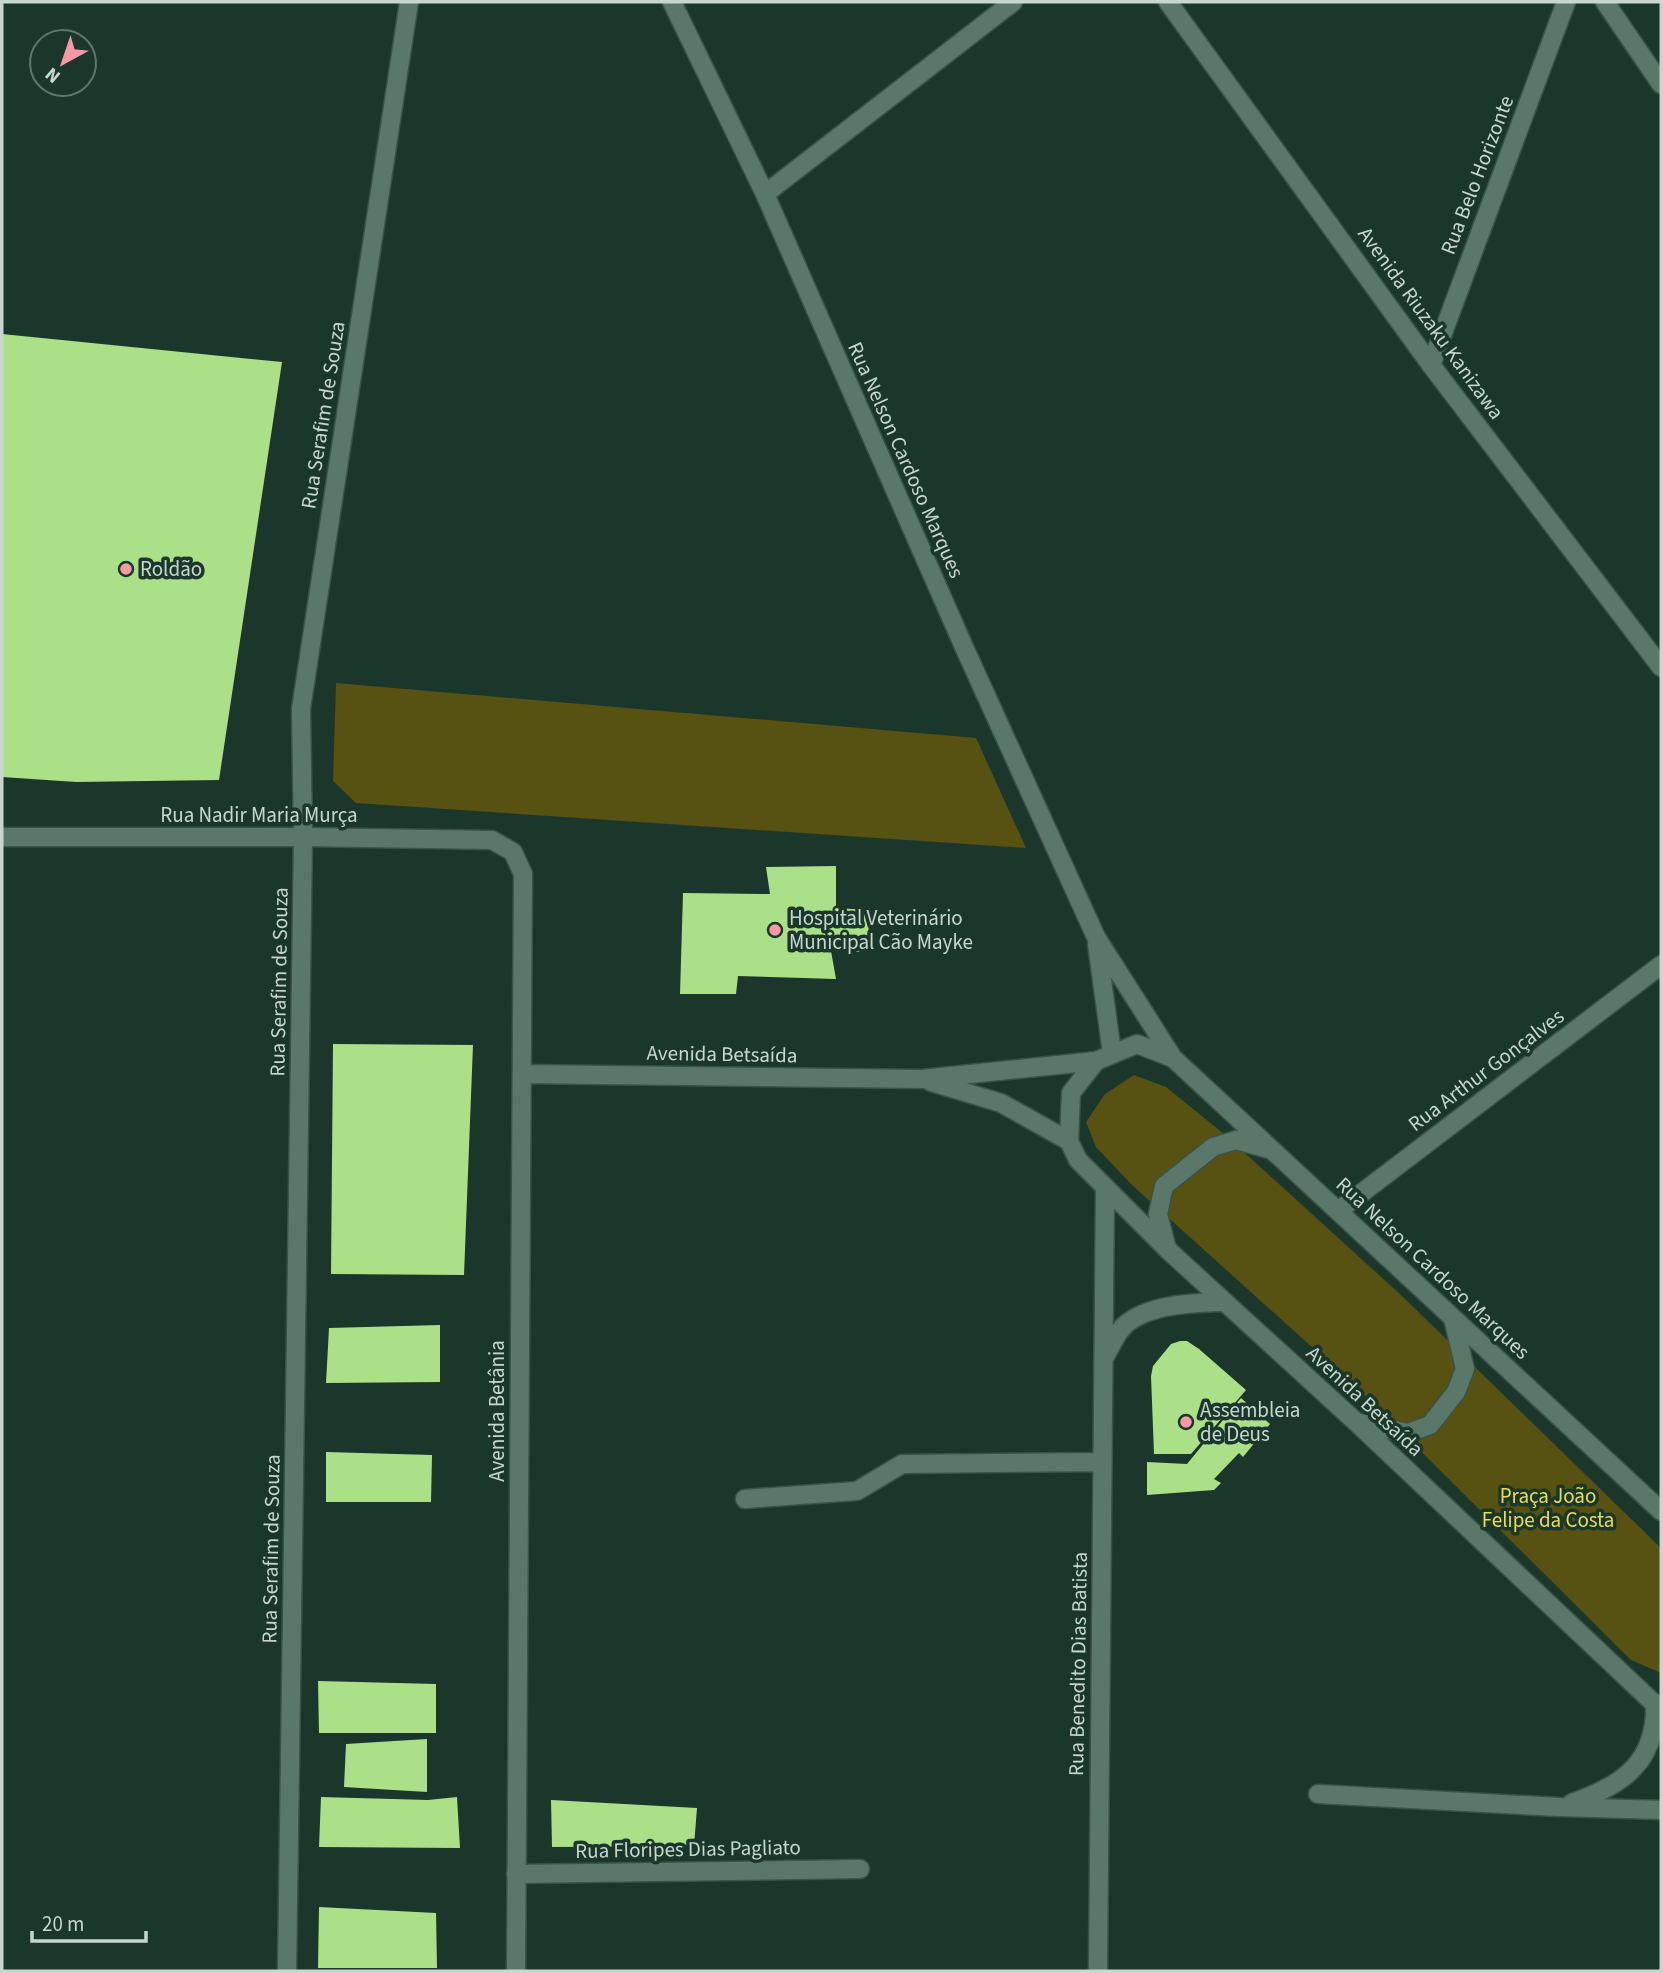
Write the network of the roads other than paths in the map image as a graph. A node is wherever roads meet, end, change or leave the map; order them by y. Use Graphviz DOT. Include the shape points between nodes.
graph roads {
  1 [pos="409,2"];
  2 [pos="672,2"];
  3 [pos="1013,2"];
  4 [pos="1168,2"];
  5 [pos="1566,2"];
  6 [pos="1605,2"];
  7 [pos="1661,84"];
  8 [pos="765,194"];
  9 [pos="1431,365"];
  10 [pos="1661,667"];
  11 [pos="2,837"];
  12 [pos="303,837"];
  13 [pos="513,852"];
  14 [pos="1096,937"];
  15 [pos="1661,965"];
  16 [pos="1104,1057"];
  17 [pos="1173,1058"];
  18 [pos="522,1074"];
  19 [pos="922,1079"];
  20 [pos="1069,1141"];
  21 [pos="1272,1150"];
  22 [pos="1105,1187"];
  23 [pos="1338,1211"];
  24 [pos="1168,1250"];
  25 [pos="1223,1301"];
  26 [pos="1453,1318"];
  27 [pos="1104,1358"];
  28 [pos="1356,1422"];
  29 [pos="1102,1462"];
  30 [pos="745,1499"];
  31 [pos="1661,1511"];
  32 [pos="1659,1702"];
  33 [pos="1318,1794"];
  34 [pos="1559,1807"];
  35 [pos="1661,1810"];
  36 [pos="860,1869"];
  37 [pos="516,1874"];
  38 [pos="288,1971"];
  39 [pos="516,1971"];
  40 [pos="1098,1971"];
  1 -- 12 [label="street, Rua Serafim de Souza" via="301,709"];
  2 -- 8 [label="street, Rua Nelson Cardoso Marques"];
  3 -- 8 [label="street"];
  4 -- 9 [label="street, Avenida Riuzaku Kanizawa"];
  5 -- 9 [label="street, Rua Belo Horizonte"];
  6 -- 7 [label="street"];
  8 -- 14 [label="street, Rua Nelson Cardoso Marques"];
  9 -- 10 [label="street, Avenida Riuzaku Kanizawa"];
  11 -- 12 [label="street, Rua Nadir Maria Murça"];
  12 -- 13 [label="street, Rua Nadir Maria Murça" via="492,840"];
  12 -- 38 [label="street, Rua Serafim de Souza"];
  13 -- 18 [label="street, Avenida Betânia" via="523,874"];
  14 -- 16 [label="street, Rua Nelson Cardoso Marques"];
  14 -- 17 [label="street, Rua Nelson Cardoso Marques"];
  15 -- 23 [label="street, Rua Arthur Gonçalves"];
  16 -- 17 [label="street, Rua Nelson Cardoso Marques" via="1137,1044"];
  16 -- 19 [label="street, Avenida Betsaída"];
  16 -- 20 [label="street" via="1071,1093"];
  17 -- 21 [label="street, Rua Nelson Cardoso Marques"];
  18 -- 19 [label="street, Avenida Betsaída"];
  18 -- 37 [label="street, Avenida Betânia"];
  19 -- 20 [label="street, Avenida Betsaída" via="1001,1102"];
  20 -- 22 [label="street, Avenida Betsaída" via="1078,1160"];
  21 -- 23 [label="street, Rua Nelson Cardoso Marques"];
  21 -- 24 [label="street" via="1236,1140 1213,1147 1164,1186 1157,1214"];
  22 -- 24 [label="street, Avenida Betsaída"];
  22 -- 27 [label="street, Rua Benedito Dias Batista"];
  23 -- 26 [label="street, Rua Nelson Cardoso Marques"];
  24 -- 25 [label="street, Avenida Betsaída"];
  25 -- 27 [label="street" via="1185,1303 1145,1314 1125,1325"];
  25 -- 28 [label="street, Avenida Betsaída"];
  26 -- 28 [label="street" via="1465,1369 1456,1392 1430,1425 1408,1433"];
  26 -- 31 [label="street, Rua Nelson Cardoso Marques"];
  27 -- 29 [label="street, Rua Benedito Dias Batista"];
  28 -- 32 [label="street, Avenida Betsaída" via="1638,1688"];
  29 -- 30 [label="street" via="902,1464 857,1491"];
  29 -- 40 [label="street, Rua Benedito Dias Batista"];
  32 -- 34 [label="street" via="1656,1724 1640,1763 1599,1794"];
  33 -- 34 [label="street"];
  34 -- 35 [label="street"];
  36 -- 37 [label="street, Rua Floripes Dias Pagliato"];
  37 -- 39 [label="street, Avenida Betânia"];
}
